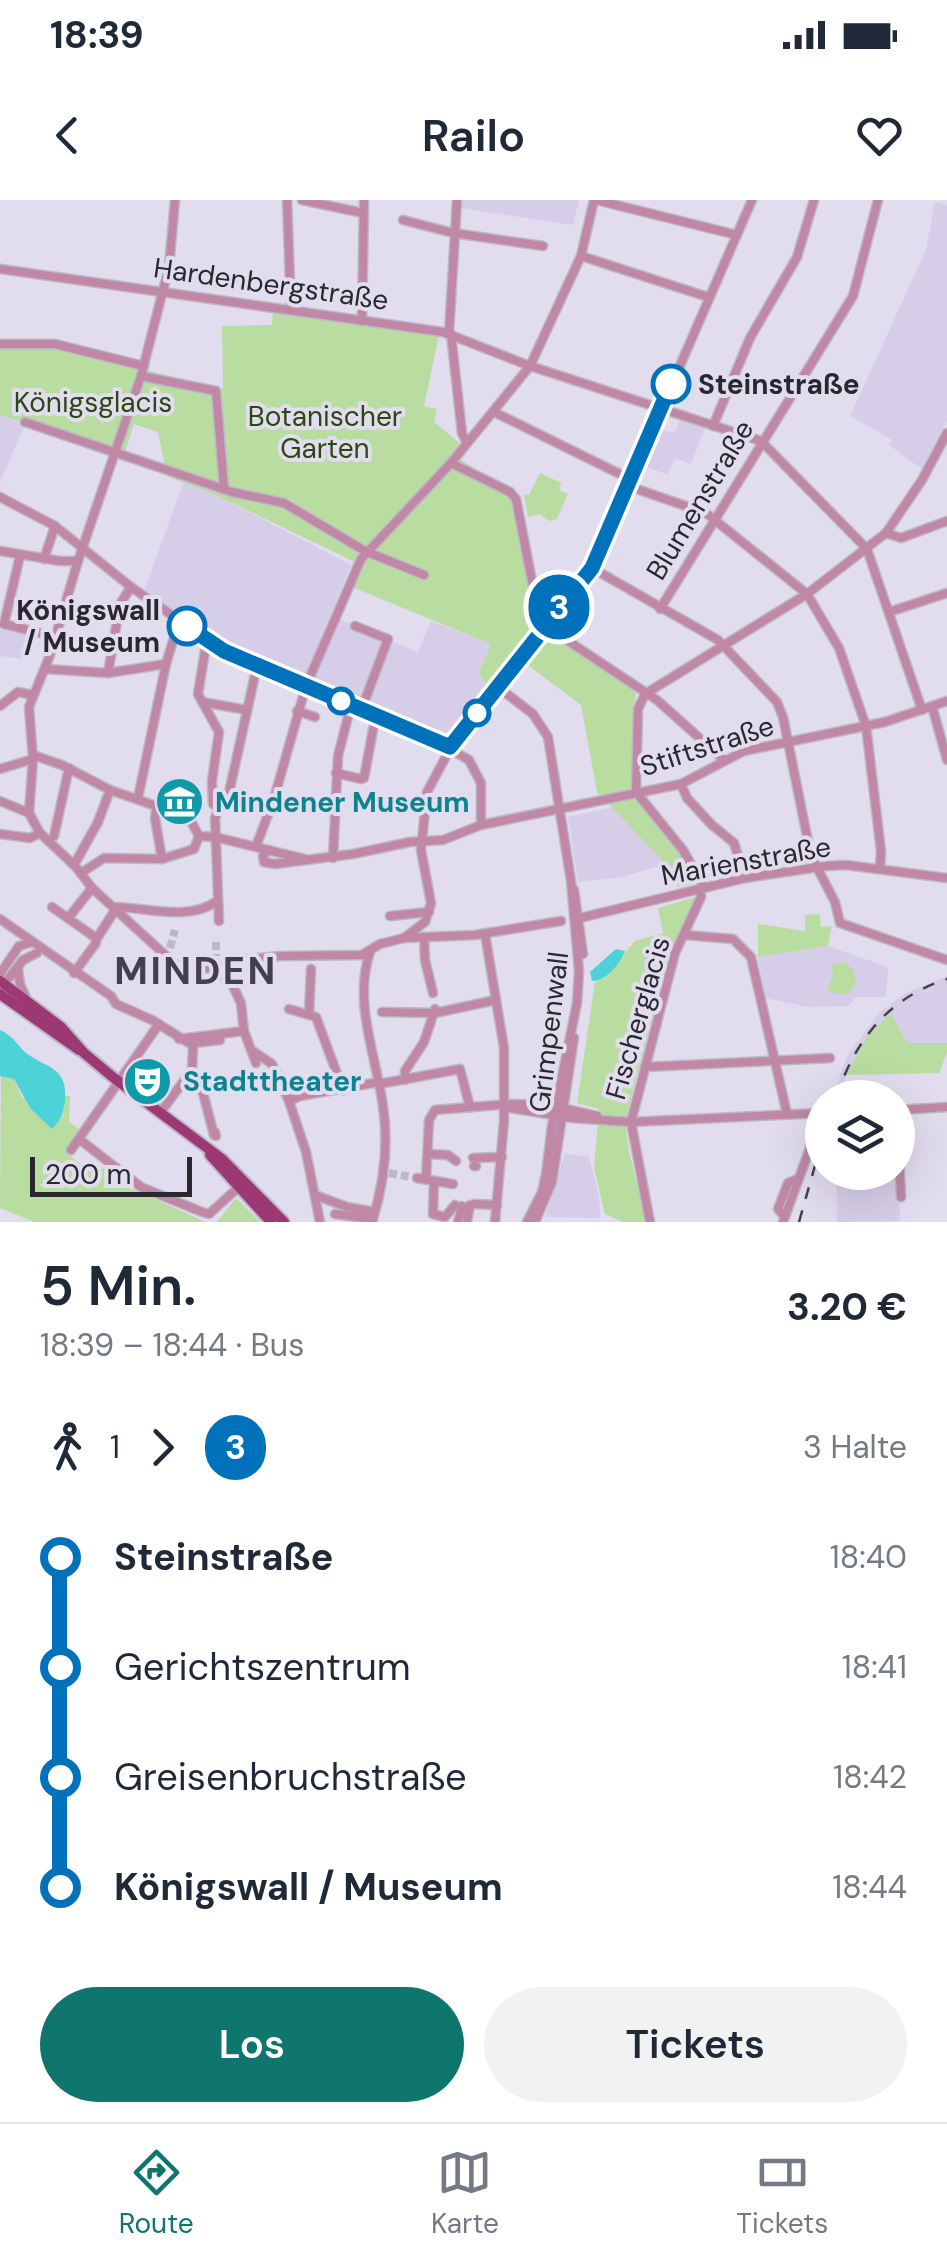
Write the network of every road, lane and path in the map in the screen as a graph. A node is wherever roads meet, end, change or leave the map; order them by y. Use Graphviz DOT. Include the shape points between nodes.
graph roads {
  1 [pos="174,200"];
  2 [pos="288,200"];
  3 [pos="302,200"];
  4 [pos="364,200"];
  5 [pos="457,200"];
  6 [pos="595,200"];
  7 [pos="752,200"];
  8 [pos="814,200"];
  9 [pos="878,200"];
  10 [pos="364,213"];
  11 [pos="403,220"];
  12 [pos="453,233"];
  13 [pos="737,235"];
  14 [pos="543,246"];
  15 [pos="580,256"];
  16 [pos="0,269"];
  17 [pos="163,291"];
  18 [pos="708,297"];
  19 [pos="290,310"];
  20 [pos="362,321"];
  21 [pos="450,334"];
  22 [pos="0,344"];
  23 [pos="530,366"];
  24 [pos="142,371"];
  25 [pos="660,408"];
  26 [pos="494,412"];
  27 [pos="25,422"];
  28 [pos="713,426"];
  29 [pos="947,433"];
  30 [pos="761,442"];
  31 [pos="467,443"];
  32 [pos="116,452"];
  33 [pos="451,464"];
  34 [pos="629,482"];
  35 [pos="224,488"];
  36 [pos="0,497"];
  37 [pos="714,519"];
  38 [pos="947,521"];
  39 [pos="55,526"];
  40 [pos="886,533"];
  41 [pos="867,549"];
  42 [pos="0,551"];
  43 [pos="82,551"];
  44 [pos="366,551"];
  45 [pos="20,556"];
  46 [pos="44,559"];
  47 [pos="78,561"];
  48 [pos="592,568"];
  49 [pos="424,575"];
  50 [pos="131,588"];
  51 [pos="947,593"];
  52 [pos="807,594"];
  53 [pos="660,609"];
  54 [pos="890,612"];
  55 [pos="179,620"];
  56 [pos="545,624"];
  57 [pos="355,626"];
  58 [pos="56,637"];
  59 [pos="206,640"];
  60 [pos="725,646"];
  61 [pos="166,664"];
  62 [pos="257,666"];
  63 [pos="45,670"];
  64 [pos="108,673"];
  65 [pos="306,686"];
  66 [pos="498,686"];
  67 [pos="645,694"];
  68 [pos="33,695"];
  69 [pos="947,701"];
  70 [pos="202,702"];
  71 [pos="351,705"];
  72 [pos="0,706"];
  73 [pos="932,706"];
  74 [pos="362,708"];
  75 [pos="247,710"];
  76 [pos="922,710"];
  77 [pos="297,711"];
  78 [pos="376,714"];
  79 [pos="315,717"];
  80 [pos="866,726"];
  81 [pos="788,743"];
  82 [pos="450,747"];
  83 [pos="215,754"];
  84 [pos="33,757"];
  85 [pos="236,757"];
  86 [pos="724,760"];
  87 [pos="947,760"];
  88 [pos="70,768"];
  89 [pos="0,769"];
  90 [pos="336,773"];
  91 [pos="680,784"];
  92 [pos="110,790"];
  93 [pos="636,792"];
  94 [pos="138,798"];
  95 [pos="0,801"];
  96 [pos="161,806"];
  97 [pos="559,808"];
  98 [pos="219,810"];
  99 [pos="28,812"];
  100 [pos="481,824"];
  101 [pos="40,833"];
  102 [pos="0,834"];
  103 [pos="54,836"];
  104 [pos="199,836"];
  105 [pos="215,837"];
  106 [pos="422,841"];
  107 [pos="256,846"];
  108 [pos="269,850"];
  109 [pos="162,858"];
  110 [pos="332,858"];
  111 [pos="309,860"];
  112 [pos="815,867"];
  113 [pos="81,869"];
  114 [pos="880,869"];
  115 [pos="745,878"];
  116 [pos="947,878"];
  117 [pos="571,880"];
  118 [pos="92,888"];
  119 [pos="702,888"];
  120 [pos="214,904"];
  121 [pos="52,907"];
  122 [pos="114,908"];
  123 [pos="614,910"];
  124 [pos="429,912"];
  125 [pos="390,916"];
  126 [pos="69,917"];
  127 [pos="580,918"];
  128 [pos="0,919"];
  129 [pos="219,920"];
  130 [pos="561,922"];
  131 [pos="574,927"];
  132 [pos="15,928"];
  133 [pos="485,934"];
  134 [pos="686,935"];
  135 [pos="424,937"];
  136 [pos="404,938"];
  137 [pos="582,938"];
  138 [pos="96,940"];
  139 [pos="33,942"];
  140 [pos="23,943"];
  141 [pos="37,952"];
  142 [pos="370,952"];
  143 [pos="947,960"];
  144 [pos="311,961"];
  145 [pos="18,966"];
  146 [pos="216,969"];
  147 [pos="72,973"];
  148 [pos="1,985"];
  149 [pos="433,993"];
  150 [pos="496,1000"];
  151 [pos="28,1002"];
  152 [pos="289,1009"];
  153 [pos="435,1011"];
  154 [pos="382,1012"];
  155 [pos="310,1014"];
  156 [pos="160,1024"];
  157 [pos="244,1031"];
  158 [pos="179,1038"];
  159 [pos="220,1040"];
  160 [pos="193,1045"];
  161 [pos="253,1051"];
  162 [pos="84,1052"];
  163 [pos="830,1058"];
  164 [pos="774,1062"];
  165 [pos="256,1064"];
  166 [pos="645,1067"];
  167 [pos="190,1074"];
  168 [pos="406,1080"];
  169 [pos="120,1082"];
  170 [pos="379,1083"];
  171 [pos="347,1089"];
  172 [pos="288,1101"];
  173 [pos="947,1106"];
  174 [pos="470,1107"];
  175 [pos="504,1107"];
  176 [pos="915,1109"];
  177 [pos="516,1110"];
  178 [pos="559,1111"];
  179 [pos="160,1113"];
  180 [pos="805,1113"];
  181 [pos="787,1114"];
  182 [pos="631,1122"];
  183 [pos="552,1126"];
  184 [pos="215,1132"];
  185 [pos="78,1139"];
  186 [pos="71,1150"];
  187 [pos="431,1154"];
  188 [pos="502,1157"];
  189 [pos="805,1161"];
  190 [pos="456,1162"];
  191 [pos="474,1163"];
  192 [pos="425,1180"];
  193 [pos="454,1184"];
  194 [pos="241,1186"];
  195 [pos="901,1190"];
  196 [pos="315,1195"];
  197 [pos="901,1197"];
  198 [pos="465,1205"];
  199 [pos="497,1205"];
  200 [pos="335,1214"];
  201 [pos="374,1218"];
  202 [pos="783,1219"];
  203 [pos="271,1222"];
  204 [pos="284,1222"];
  205 [pos="320,1222"];
  206 [pos="458,1222"];
  207 [pos="467,1222"];
  208 [pos="495,1222"];
  209 [pos="527,1222"];
  210 [pos="535,1222"];
  211 [pos="650,1222"];
  1 -- 17 [label="street"];
  2 -- 19 [label="street"];
  3 -- 10 [label="street"];
  4 -- 10 [label="street"];
  5 -- 12 [label="street"];
  6 -- 13 [label="street"];
  6 -- 15 [label="street"];
  7 -- 13 [label="street"];
  8 -- 28 [label="street" via="797,257 750,338"];
  9 -- 30 [label="street, Blumenstraße" via="853,296"];
  10 -- 20 [label="street"];
  11 -- 12 [label="street"];
  12 -- 14 [label="street"];
  12 -- 21 [label="street"];
  13 -- 18 [label="street"];
  15 -- 18 [label="street"];
  15 -- 23 [label="street"];
  16 -- 17 [label="street, Hardenbergstraße"];
  17 -- 19 [label="street, Hardenbergstraße"];
  17 -- 24 [label="street"];
  18 -- 25 [label="street"];
  19 -- 20 [label="street, Hardenbergstraße"];
  20 -- 21 [label="street, Hardenbergstraße"];
  21 -- 23 [label="street, Hardenbergstraße"];
  21 -- 31 [label="street"];
  22 -- 24 [label="street" via="55,344"];
  23 -- 25 [label="street"];
  23 -- 26 [label="street"];
  24 -- 32 [label="street"];
  24 -- 35 [label="street" via="216,391"];
  25 -- 28 [label="street"];
  25 -- 34 [label="street"];
  26 -- 31 [label="street"];
  26 -- 34 [label="street"];
  27 -- 32 [label="street"];
  28 -- 30 [label="street"];
  29 -- 40 [label="street"];
  30 -- 37 [label="street, Blumenstraße"];
  30 -- 41 [label="street"];
  31 -- 33 [label="street"];
  32 -- 35 [label="street"];
  32 -- 43 [label="street"];
  33 -- 44 [label="street"];
  33 -- 56 [label="street" via="516,499"];
  34 -- 37 [label="street"];
  34 -- 48 [label="street"];
  35 -- 44 [label="street" via="284,503"];
  36 -- 39 [label="street"];
  37 -- 52 [label="street"];
  37 -- 53 [label="street, Blumenstraße"];
  38 -- 40 [label="street" via="901,538"];
  39 -- 43 [label="street"];
  39 -- 46 [label="street"];
  40 -- 41 [label="street"];
  41 -- 52 [label="street"];
  41 -- 54 [label="street"];
  42 -- 45 [label="street"];
  43 -- 47 [label="street"];
  43 -- 50 [label="street"];
  44 -- 49 [label="street"];
  44 -- 65 [label="street"];
  45 -- 46 [label="street"];
  45 -- 58 [label="street" via="4,624"];
  46 -- 47 [label="street"];
  47 -- 58 [label="street"];
  48 -- 53 [label="street"];
  48 -- 56 [label="street"];
  50 -- 55 [label="street"];
  50 -- 64 [label="street" via="119,609"];
  51 -- 54 [label="street"];
  52 -- 60 [label="street"];
  52 -- 80 [label="street" via="839,648"];
  53 -- 60 [label="street"];
  54 -- 76 [label="street"];
  55 -- 59 [label="street"];
  55 -- 61 [label="street"];
  56 -- 66 [label="street"];
  56 -- 67 [label="street"];
  57 -- 74 [label="street" via="388,639"];
  58 -- 63 [label="street"];
  59 -- 62 [label="street"];
  59 -- 70 [label="street"];
  60 -- 67 [label="street"];
  60 -- 81 [label="street" via="779,706"];
  61 -- 64 [label="street"];
  61 -- 94 [label="street"];
  62 -- 65 [label="street"];
  62 -- 75 [label="street"];
  63 -- 64 [label="street"];
  63 -- 68 [label="street"];
  65 -- 71 [label="street"];
  65 -- 77 [label="street"];
  66 -- 82 [label="street"];
  66 -- 97 [label="street" via="533,714 548,737"];
  67 -- 86 [label="street"];
  67 -- 93 [label="street" via="638,708"];
  68 -- 72 [label="street" via="18,692"];
  68 -- 84 [label="street"];
  69 -- 73 [label="street, Stiftstraße"];
  70 -- 75 [label="street"];
  70 -- 83 [label="street" via="219,732"];
  71 -- 74 [label="street"];
  71 -- 90 [label="street"];
  73 -- 76 [label="street, Stiftstraße"];
  73 -- 87 [label="street"];
  74 -- 78 [label="street"];
  75 -- 85 [label="street"];
  76 -- 80 [label="street, Stiftstraße"];
  77 -- 79 [label="street"];
  77 -- 107 [label="street"];
  78 -- 82 [label="street"];
  78 -- 90 [label="street" via="363,778"];
  80 -- 81 [label="street, Stiftstraße"];
  80 -- 114 [label="street"];
  81 -- 86 [label="street, Stiftstraße"];
  81 -- 112 [label="street"];
  82 -- 100 [label="street" via="477,771"];
  82 -- 106 [label="street" via="427,792"];
  83 -- 85 [label="street"];
  83 -- 98 [label="street" via="212,790"];
  84 -- 88 [label="street"];
  84 -- 89 [label="street"];
  84 -- 99 [label="street"];
  85 -- 98 [label="street" via="226,806"];
  86 -- 91 [label="street, Stiftstraße"];
  88 -- 92 [label="street"];
  88 -- 103 [label="street"];
  90 -- 110 [label="street"];
  91 -- 93 [label="street, Stiftstraße"];
  91 -- 115 [label="street" via="734,843"];
  92 -- 94 [label="street"];
  92 -- 113 [label="street"];
  93 -- 97 [label="street, Stiftstraße"];
  93 -- 119 [label="street" via="684,850"];
  94 -- 96 [label="street"];
  95 -- 99 [label="street"];
  96 -- 104 [label="street" via="192,823"];
  96 -- 109 [label="street" via="155,818"];
  97 -- 100 [label="street, Stiftstraße"];
  97 -- 117 [label="street"];
  98 -- 105 [label="street"];
  99 -- 101 [label="street"];
  100 -- 106 [label="street, Stiftstraße"];
  101 -- 102 [label="street"];
  101 -- 113 [label="street"];
  104 -- 105 [label="street"];
  104 -- 109 [label="street" via="194,850"];
  105 -- 107 [label="street"];
  105 -- 120 [label="street"];
  106 -- 110 [label="street, Stiftstraße"];
  106 -- 124 [label="street"];
  107 -- 108 [label="street"];
  108 -- 111 [label="street"];
  108 -- 111 [label="street, Stiftstraße" via="264,862"];
  109 -- 113 [label="street" via="104,858"];
  110 -- 111 [label="street, Stiftstraße"];
  112 -- 114 [label="street, Marienstraße"];
  112 -- 115 [label="street, Marienstraße"];
  112 -- 143 [label="street" via="840,923"];
  113 -- 118 [label="street"];
  114 -- 116 [label="street, Marienstraße"];
  115 -- 119 [label="street, Marienstraße"];
  117 -- 127 [label="street"];
  117 -- 131 [label="street"];
  118 -- 122 [label="street"];
  118 -- 126 [label="street"];
  119 -- 123 [label="street, Marienstraße"];
  119 -- 134 [label="street, Fischerglacis"];
  120 -- 122 [label="street" via="172,912"];
  120 -- 129 [label="street"];
  121 -- 126 [label="street"];
  122 -- 138 [label="street"];
  122 -- 146 [label="street" via="176,965"];
  123 -- 127 [label="street, Marienstraße"];
  123 -- 137 [label="street, Marienstraße" via="591,921"];
  124 -- 125 [label="street"];
  124 -- 136 [label="street" via="421,928"];
  126 -- 138 [label="street"];
  127 -- 131 [label="street, Grimpenwall"];
  127 -- 137 [label="street, Grimpenwall"];
  128 -- 132 [label="street"];
  130 -- 133 [label="street"];
  131 -- 178 [label="street, Grimpenwall" via="578,994"];
  132 -- 139 [label="street"];
  132 -- 140 [label="street"];
  133 -- 135 [label="street"];
  133 -- 150 [label="street"];
  134 -- 164 [label="street" via="728,938 748,952"];
  134 -- 166 [label="street, Fischerglacis" via="675,953"];
  135 -- 136 [label="street"];
  135 -- 149 [label="street"];
  136 -- 142 [label="street"];
  137 -- 178 [label="street, Grimpenwall" via="581,1002"];
  138 -- 147 [label="street"];
  139 -- 140 [label="street"];
  139 -- 141 [label="street"];
  139 -- 147 [label="street"];
  140 -- 148 [label="street"];
  141 -- 145 [label="street"];
  141 -- 147 [label="street"];
  142 -- 144 [label="street"];
  142 -- 170 [label="street" via="364,990"];
  144 -- 146 [label="street" via="238,957"];
  144 -- 155 [label="street"];
  145 -- 148 [label="street"];
  145 -- 151 [label="street"];
  146 -- 157 [label="street" via="242,1003"];
  147 -- 156 [label="street"];
  148 -- 151 [label="main road"];
  148 -- 162 [label="main road"];
  150 -- 153 [label="street"];
  150 -- 175 [label="street" via="504,1038"];
  151 -- 162 [label="main road"];
  152 -- 155 [label="street"];
  153 -- 154 [label="street"];
  153 -- 168 [label="street" via="404,1071"];
  155 -- 171 [label="street"];
  156 -- 158 [label="street"];
  156 -- 169 [label="street"];
  157 -- 158 [label="street"];
  157 -- 161 [label="street"];
  158 -- 160 [label="street"];
  159 -- 160 [label="street"];
  160 -- 167 [label="street"];
  161 -- 165 [label="street"];
  161 -- 172 [label="street" via="272,1064"];
  162 -- 169 [label="main road"];
  163 -- 164 [label="street"];
  164 -- 166 [label="street"];
  164 -- 181 [label="street"];
  166 -- 182 [label="street, Fischerglacis"];
  167 -- 179 [label="street"];
  167 -- 184 [label="street"];
  168 -- 170 [label="street"];
  168 -- 174 [label="street" via="460,1069"];
  169 -- 179 [label="main road"];
  169 -- 185 [label="street"];
  170 -- 171 [label="street"];
  170 -- 201 [label="street" via="387,1173"];
  171 -- 172 [label="street"];
  172 -- 196 [label="street"];
  173 -- 176 [label="street"];
  174 -- 175 [label="street"];
  174 -- 187 [label="street" via="432,1112"];
  175 -- 177 [label="street"];
  175 -- 178 [label="street"];
  175 -- 188 [label="street"];
  177 -- 178 [label="street"];
  177 -- 183 [label="street" via="542,1116"];
  178 -- 182 [label="street"];
  178 -- 183 [label="street, Grimpenwall"];
  178 -- 210 [label="street, Grimpenwall" via="552,1182"];
  179 -- 194 [label="main road" via="222,1160"];
  180 -- 181 [label="street"];
  181 -- 182 [label="street"];
  182 -- 211 [label="street, Fischerglacis"];
  183 -- 209 [label="street, Grimpenwall" via="542,1192"];
  185 -- 186 [label="street"];
  185 -- 194 [label="street" via="142,1187 209,1214"];
  187 -- 190 [label="street"];
  187 -- 192 [label="street"];
  188 -- 191 [label="street"];
  188 -- 199 [label="street"];
  189 -- 202 [label="street"];
  192 -- 193 [label="street"];
  192 -- 198 [label="street" via="433,1214 445,1217"];
  194 -- 203 [label="main road"];
  194 -- 204 [label="main road"];
  195 -- 197 [label="street"];
  196 -- 201 [label="street"];
  196 -- 205 [label="street"];
  198 -- 199 [label="street"];
  198 -- 206 [label="street"];
  198 -- 207 [label="street"];
  199 -- 208 [label="street"];
  200 -- 201 [label="street"];
}
